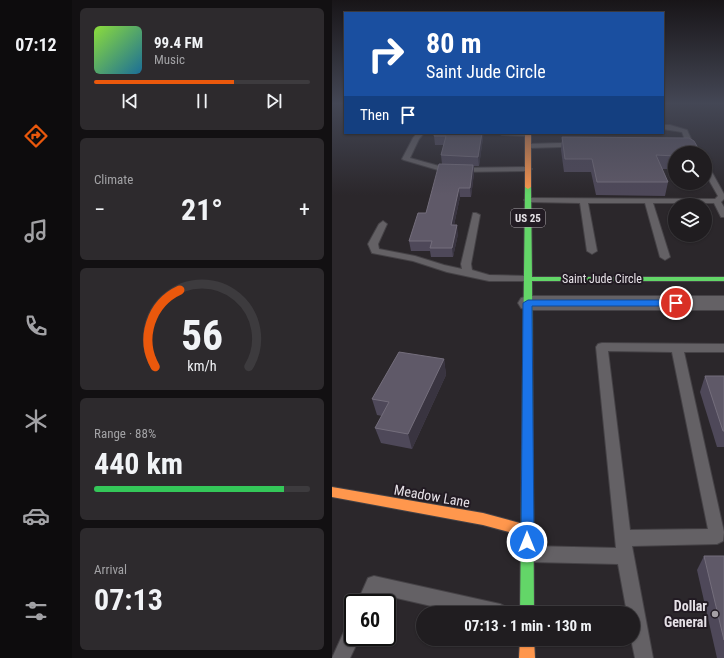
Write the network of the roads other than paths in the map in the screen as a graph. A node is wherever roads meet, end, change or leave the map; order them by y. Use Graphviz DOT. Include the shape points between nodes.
graph roads {
  1 [pos="419,134"];
  2 [pos="528,134"];
  3 [pos="686,134"];
  4 [pos="587,142"];
  5 [pos="672,143"];
  6 [pos="684,143"];
  7 [pos="528,146"];
  8 [pos="688,146"];
  9 [pos="528,169"];
  10 [pos="712,179"];
  11 [pos="528,200"];
  12 [pos="584,200"];
  13 [pos="648,201"];
  14 [pos="717,201"];
  15 [pos="476,215"];
  16 [pos="724,215"];
  17 [pos="383,224"];
  18 [pos="592,252"];
  19 [pos="665,257"];
  20 [pos="467,272"];
  21 [pos="528,278"];
  22 [pos="724,279"];
  23 [pos="528,303"];
  24 [pos="724,303"];
  25 [pos="677,348"];
  26 [pos="724,348"];
  27 [pos="332,492"];
  28 [pos="527,530"];
  29 [pos="624,538"];
  30 [pos="527,554"];
  31 [pos="625,556"];
  32 [pos="370,594"];
  33 [pos="470,606"];
  34 [pos="527,606"];
  35 [pos="346,646"];
  36 [pos="527,646"];
  37 [pos="341,658"];
  38 [pos="527,658"];
  39 [pos="644,658"];
  1 -- 9 [label="lane" via="406,159 454,170"];
  2 -- 7 [label="main road, US 25"];
  3 -- 6 [label="lane" via="689,141"];
  4 -- 7 [label="lane"];
  5 -- 6 [label="lane"];
  6 -- 8 [label="lane"];
  7 -- 9 [label="main road, US 25"];
  9 -- 11 [label="main road, US 25"];
  10 -- 14 [label="lane" via="722,197"];
  11 -- 12 [label="lane"];
  11 -- 21 [label="main road, US 25"];
  12 -- 13 [label="lane"];
  12 -- 18 [label="lane"];
  13 -- 14 [label="lane"];
  13 -- 19 [label="lane"];
  14 -- 16 [label="lane"];
  15 -- 20 [label="lane" via="466,264"];
  17 -- 20 [label="lane" via="373,244 375,251 450,271"];
  20 -- 21 [label="lane" via="485,278"];
  21 -- 22 [label="main road, Saint Jude Circle"];
  21 -- 23 [label="main road, US 25"];
  23 -- 24 [label="street, Saint Jude Circle"];
  23 -- 28 [label="main road, US 25"];
  25 -- 26 [label="lane"];
  25 -- 29 [label="lane" via="602,347"];
  25 -- 29 [label="lane" via="717,536"];
  27 -- 28 [label="main road, Meadow Lane" via="483,519"];
  28 -- 30 [label="main road, US 25"];
  29 -- 31 [label="lane"];
  30 -- 31 [label="lane"];
  30 -- 34 [label="main road, US 25"];
  31 -- 39 [label="lane"];
  32 -- 33 [label="lane" via="374,584"];
  35 -- 37 [label="lane"];
  36 -- 38 [label="main road"];
}
